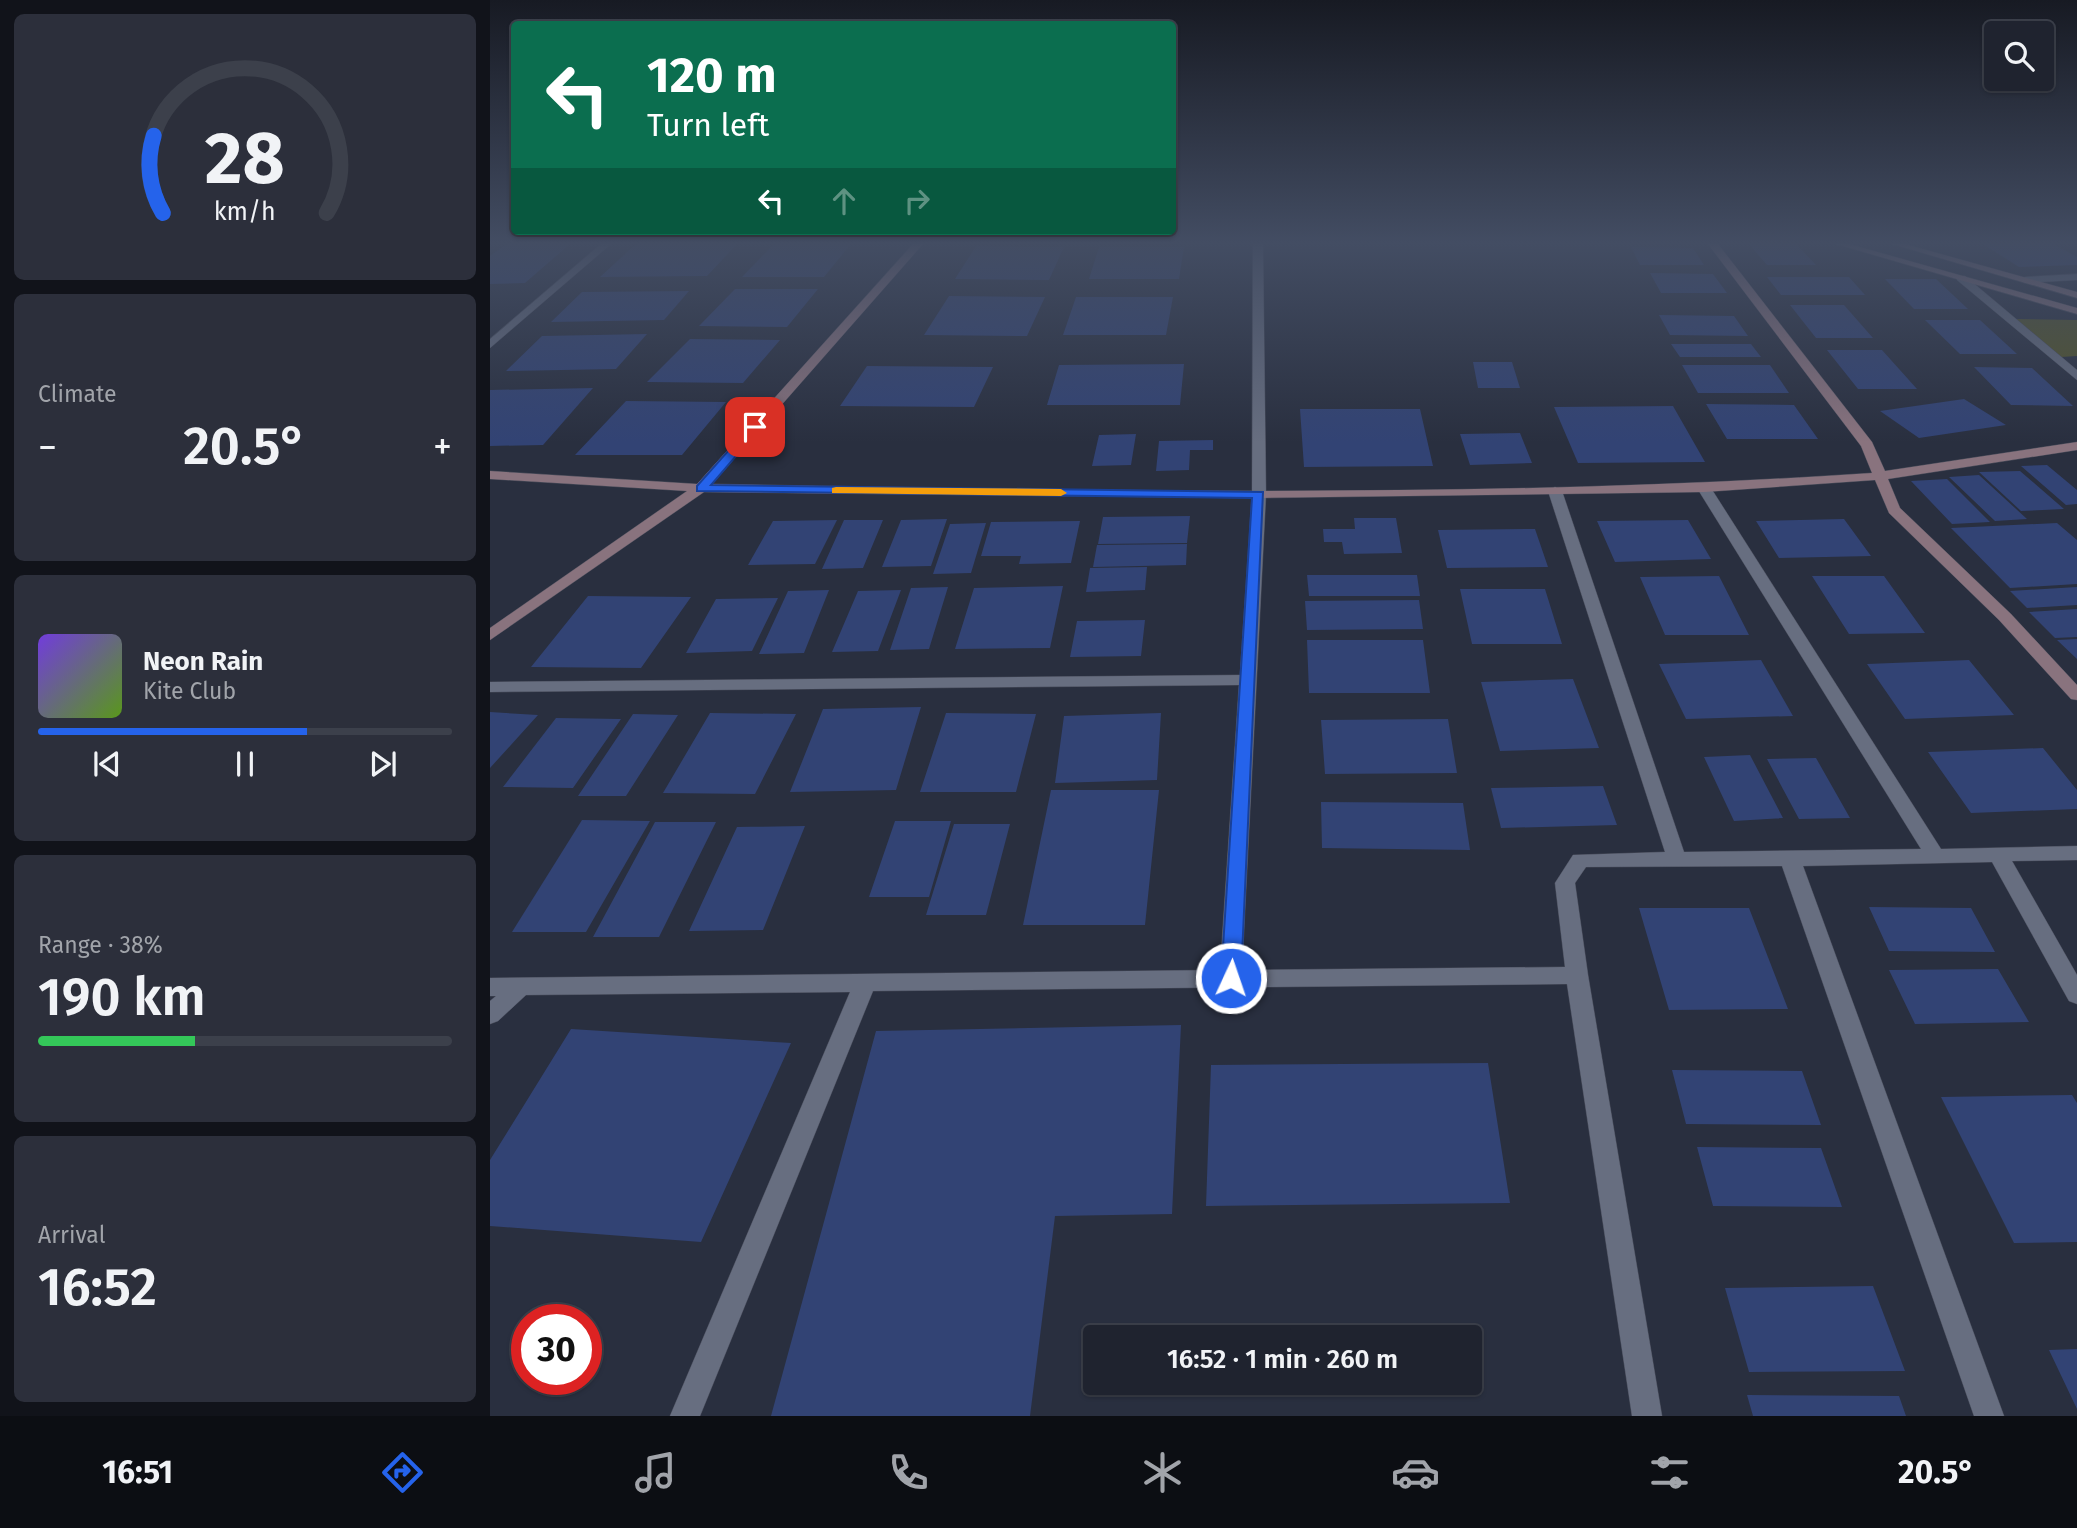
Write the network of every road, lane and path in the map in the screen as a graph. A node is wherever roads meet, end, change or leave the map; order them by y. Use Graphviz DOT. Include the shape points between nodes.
graph roads {
  1 [pos="530,310"];
  2 [pos="859,310"];
  3 [pos="1258,310"];
  4 [pos="1764,310"];
  5 [pos="1999,310"];
  6 [pos="490,345"];
  7 [pos="2077,376"];
  8 [pos="2077,446"];
  9 [pos="490,475"];
  10 [pos="1880,476"];
  11 [pos="701,488"];
  12 [pos="1704,488"];
  13 [pos="1555,491"];
  14 [pos="1259,494"];
  15 [pos="490,635"];
  16 [pos="1247,680"];
  17 [pos="490,687"];
  18 [pos="2077,695"];
  19 [pos="2077,853"];
  20 [pos="1998,854"];
  21 [pos="1935,856"];
  22 [pos="1790,859"];
  23 [pos="1677,860"];
  24 [pos="1577,975"];
  25 [pos="1231,978"];
  26 [pos="865,982"];
  27 [pos="490,987"];
  28 [pos="520,987"];
  29 [pos="2077,995"];
  30 [pos="490,1015"];
  31 [pos="685,1416"];
  32 [pos="1647,1416"];
  33 [pos="1989,1416"];
  1 -- 6 [label="street"];
  2 -- 11 [label="street"];
  3 -- 14 [label="street"];
  4 -- 10 [label="street" via="1867,445"];
  5 -- 7 [label="street"];
  8 -- 10 [label="street"];
  9 -- 11 [label="street"];
  10 -- 12 [label="street"];
  10 -- 18 [label="street" via="1894,510 2005,617"];
  11 -- 14 [label="street"];
  11 -- 15 [label="street"];
  12 -- 13 [label="street"];
  12 -- 21 [label="street"];
  13 -- 14 [label="street"];
  13 -- 23 [label="street"];
  14 -- 16 [label="street"];
  16 -- 17 [label="street"];
  16 -- 25 [label="street"];
  19 -- 20 [label="street"];
  20 -- 21 [label="street"];
  20 -- 29 [label="street"];
  21 -- 22 [label="street"];
  22 -- 23 [label="street"];
  22 -- 33 [label="street"];
  23 -- 24 [label="street" via="1580,860 1566,883"];
  24 -- 25 [label="street"];
  24 -- 32 [label="street"];
  25 -- 26 [label="street"];
  26 -- 28 [label="street"];
  26 -- 31 [label="street"];
  27 -- 28 [label="street"];
  28 -- 30 [label="street"];
}
